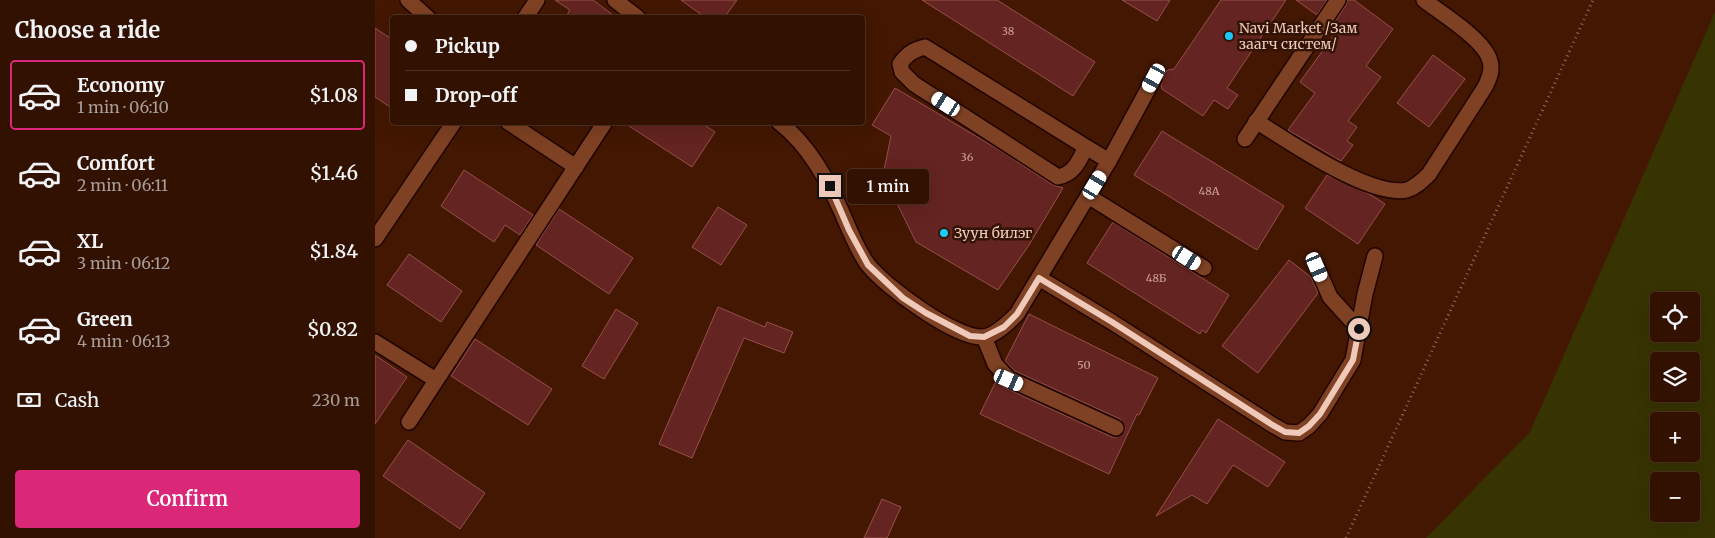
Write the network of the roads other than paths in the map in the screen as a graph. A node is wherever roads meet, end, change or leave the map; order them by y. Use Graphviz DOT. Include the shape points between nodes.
graph roads {
  1 [pos="408,0"];
  2 [pos="537,0"];
  3 [pos="615,0"];
  4 [pos="1338,0"];
  5 [pos="1424,0"];
  6 [pos="425,15"];
  7 [pos="527,15"];
  8 [pos="634,15"];
  9 [pos="1154,78"];
  10 [pos="1256,121"];
  11 [pos="452,125"];
  12 [pos="513,125"];
  13 [pos="603,125"];
  14 [pos="783,125"];
  15 [pos="1245,138"];
  16 [pos="1086,147"];
  17 [pos="1109,161"];
  18 [pos="576,167"];
  19 [pos="1088,196"];
  20 [pos="375,239"];
  21 [pos="1375,256"];
  22 [pos="1317,267"];
  23 [pos="1204,268"];
  24 [pos="1039,278"];
  25 [pos="1359,329"];
  26 [pos="984,337"];
  27 [pos="375,342"];
  28 [pos="436,380"];
  29 [pos="409,422"];
  30 [pos="1116,428"];
  1 -- 6 [label="street"];
  2 -- 7 [label="street"];
  3 -- 8 [label="street"];
  4 -- 10 [label="street"];
  5 -- 10 [label="street" via="1486,50 1491,73 1480,95 1420,183 1408,190 1383,189 1332,169"];
  9 -- 17 [label="street"];
  10 -- 15 [label="street"];
  11 -- 20 [label="street"];
  12 -- 18 [label="street"];
  13 -- 18 [label="street"];
  14 -- 26 [label="street" via="813,158 868,265 903,298 926,313 970,336"];
  16 -- 16 [label="street" via="1069,175 1058,177 914,84 902,72 900,64 914,49 925,47"];
  16 -- 17 [label="street"];
  17 -- 19 [label="street"];
  18 -- 28 [label="street"];
  19 -- 23 [label="street"];
  19 -- 24 [label="street"];
  21 -- 25 [label="street"];
  22 -- 25 [label="street" via="1330,297"];
  24 -- 25 [label="street" via="1285,432 1299,433 1320,414 1353,360"];
  24 -- 26 [label="street" via="1017,314 1004,327"];
  26 -- 30 [label="street" via="995,364 1009,380"];
  27 -- 28 [label="street"];
  28 -- 29 [label="street"];
}
